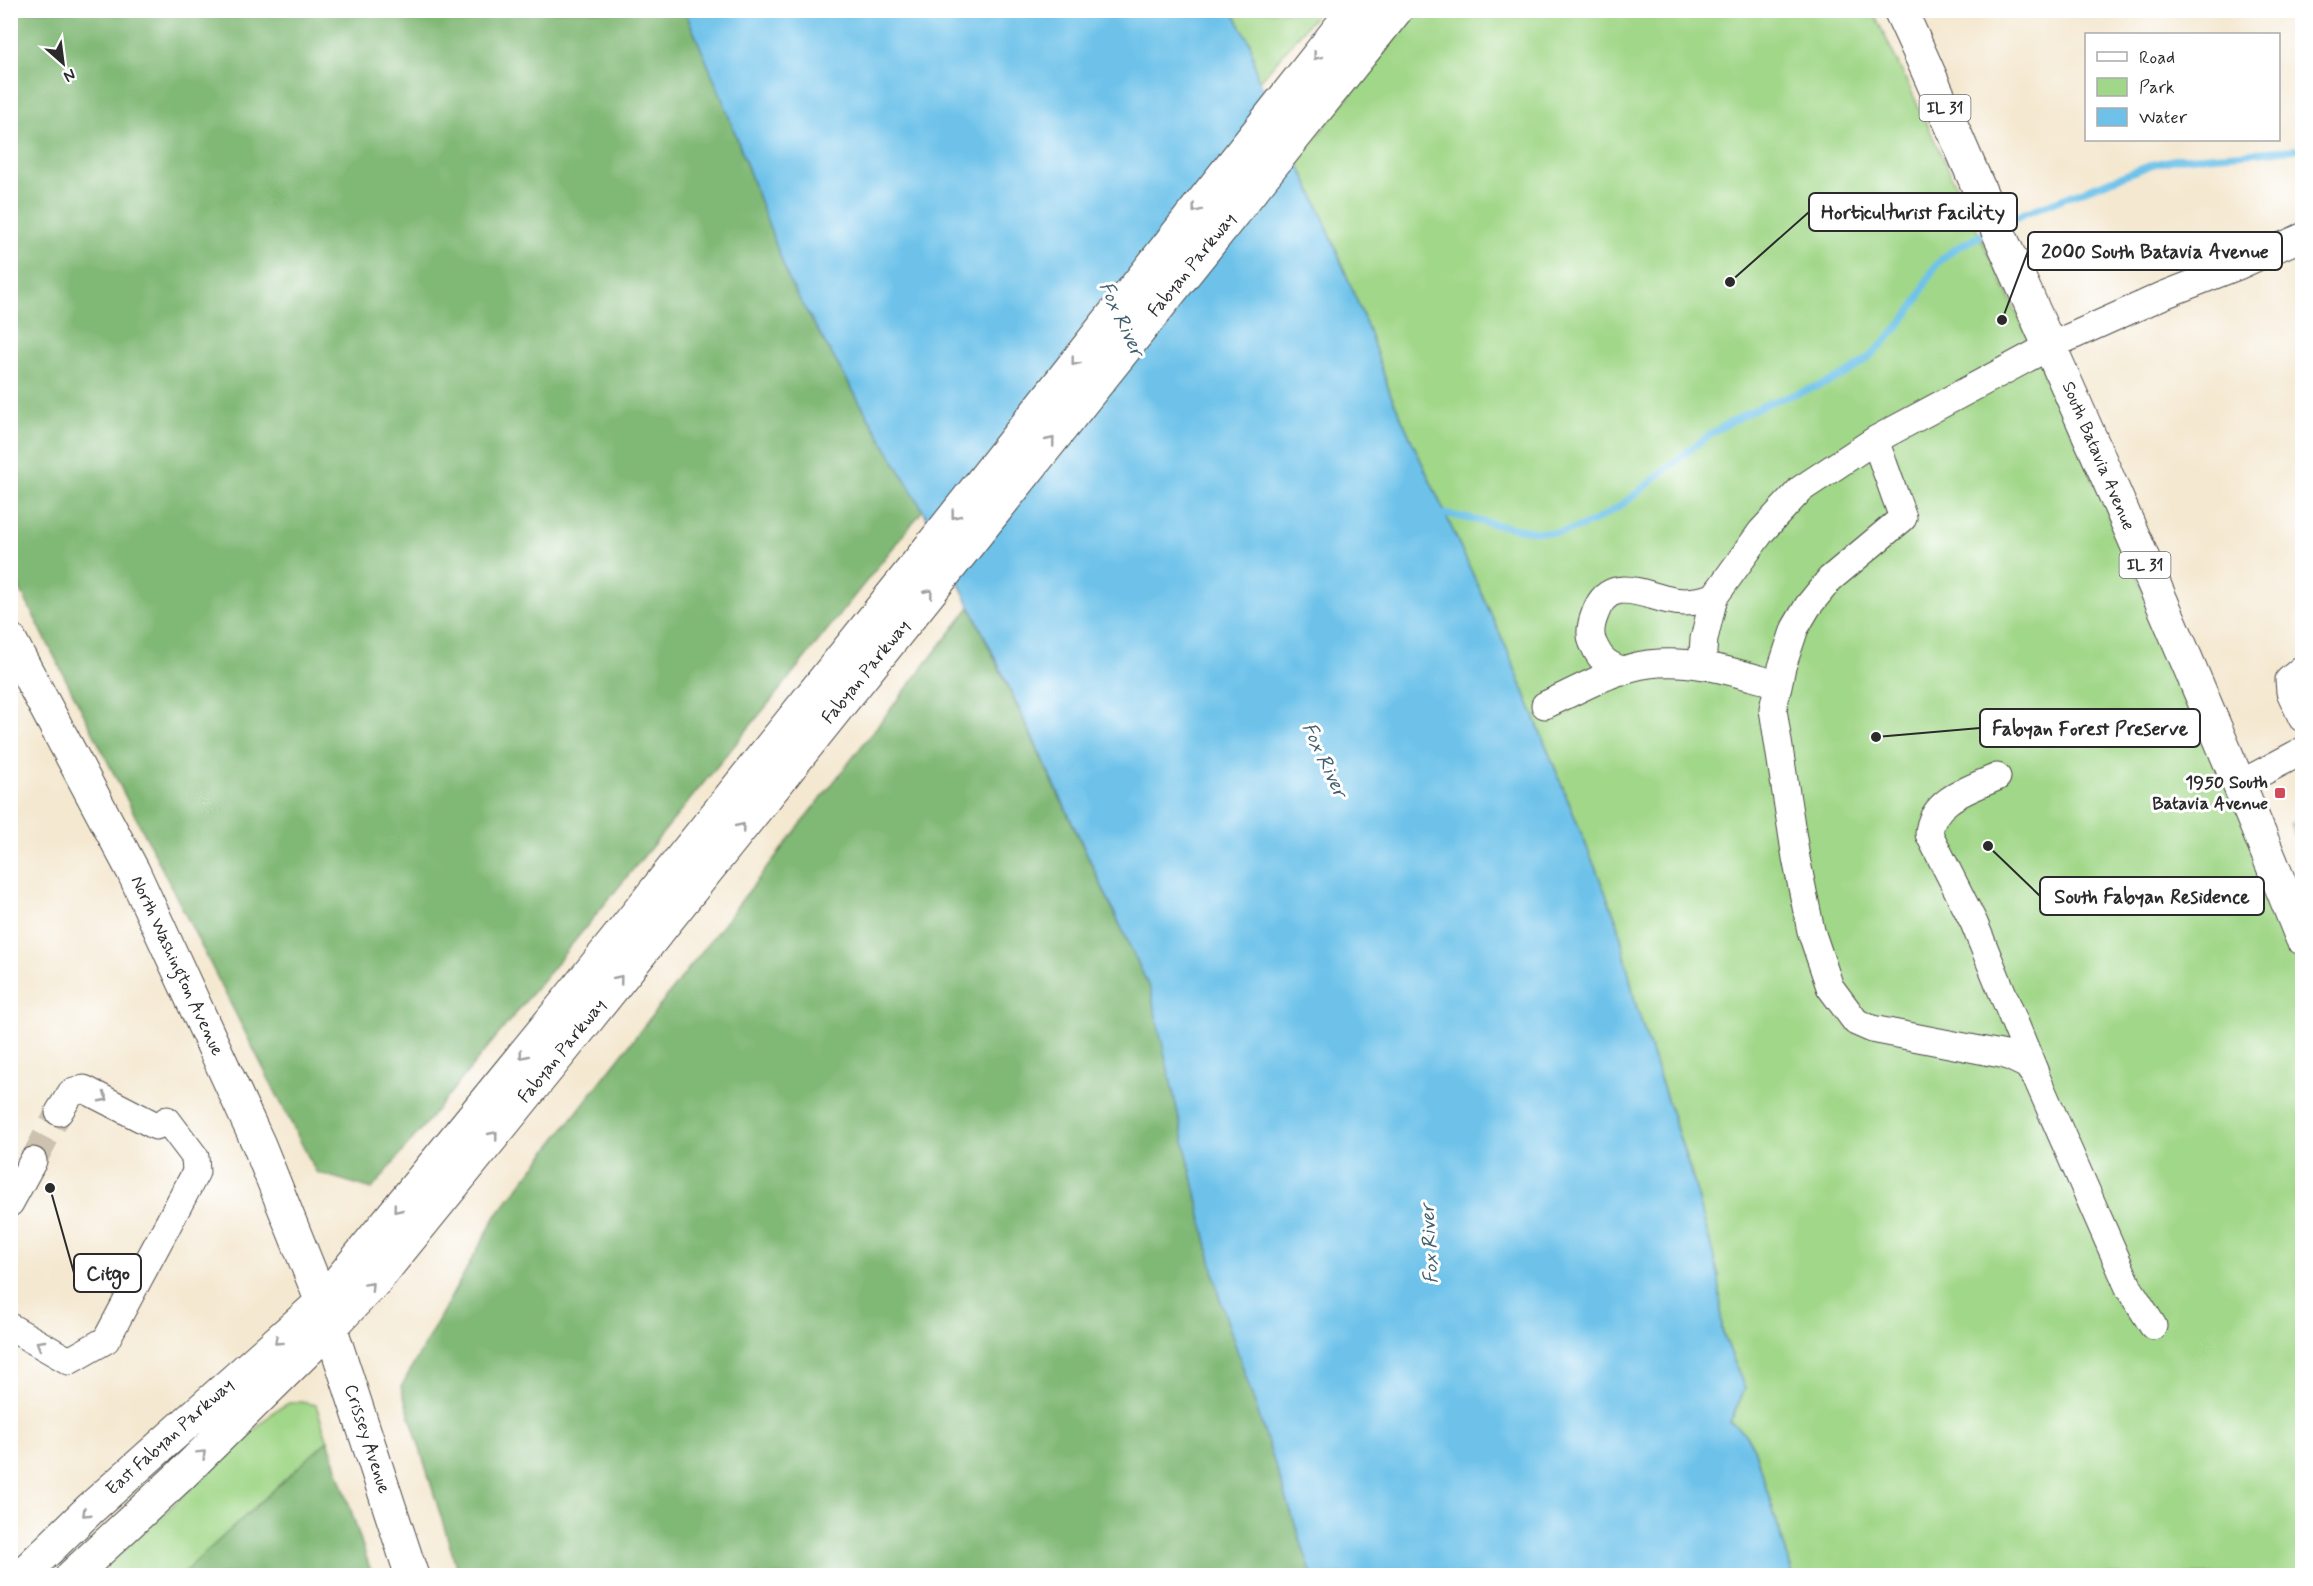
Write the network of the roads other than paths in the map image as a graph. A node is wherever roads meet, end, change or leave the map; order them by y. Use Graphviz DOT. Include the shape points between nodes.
graph roads {
  1 [pos="1353,10"];
  2 [pos="1396,10"];
  3 [pos="1900,10"];
  4 [pos="2302,237"];
  5 [pos="2050,346"];
  6 [pos="1875,440"];
  7 [pos="1714,597"];
  8 [pos="10,640"];
  9 [pos="1702,665"];
  10 [pos="2302,669"];
  11 [pos="1624,671"];
  12 [pos="1778,684"];
  13 [pos="1545,705"];
  14 [pos="2302,718"];
  15 [pos="2302,751"];
  16 [pos="1997,777"];
  17 [pos="2240,784"];
  18 [pos="2302,938"];
  19 [pos="571,1017"];
  20 [pos="2037,1079"];
  21 [pos="59,1112"];
  22 [pos="33,1161"];
  23 [pos="10,1203"];
  24 [pos="326,1315"];
  25 [pos="2153,1326"];
  26 [pos="10,1328"];
  27 [pos="21,1575"];
  28 [pos="72,1575"];
  29 [pos="412,1575"];
  1 -- 19 [label="main road, Fabyan Parkway, one-way" via="913,568"];
  19 -- 2 [label="main road, Fabyan Parkway, one-way"];
  3 -- 5 [label="main road, South Batavia Avenue / IL 31"];
  4 -- 5 [label="lane"];
  5 -- 6 [label="lane"];
  5 -- 17 [label="main road, South Batavia Avenue / IL 31"];
  6 -- 7 [label="lane" via="1801,489 1761,532"];
  6 -- 12 [label="lane" via="1903,518 1830,579 1808,606 1795,628"];
  7 -- 9 [label="lane"];
  7 -- 11 [label="lane" via="1670,601 1629,589 1605,597 1591,624 1592,641 1607,665"];
  8 -- 24 [label="main road, North Washington Avenue" via="133,871 259,1145"];
  9 -- 11 [label="lane" via="1648,664"];
  9 -- 12 [label="lane"];
  10 -- 14 [label="lane" via="2289,680"];
  11 -- 13 [label="lane"];
  12 -- 20 [label="lane" via="1773,709 1796,858 1811,930 1830,987 1856,1022 1872,1029 2006,1055 2027,1065"];
  15 -- 17 [label="lane"];
  16 -- 20 [label="lane" via="1947,802 1935,813 1929,834 1974,923"];
  17 -- 18 [label="main road, South Batavia Avenue / IL 31"];
  19 -- 24 [label="main road, Fabyan Parkway"];
  20 -- 25 [label="lane" via="2129,1288"];
  21 -- 26 [label="lane, one-way" via="71,1093 84,1089 162,1123 195,1157 196,1172 106,1340 69,1361"];
  22 -- 23 [label="lane"];
  24 -- 27 [label="main road, East Fabyan Parkway, one-way" via="90,1509"];
  28 -- 24 [label="main road, East Fabyan Parkway, one-way" via="180,1476"];
  24 -- 29 [label="main road, Crissey Avenue"];
}
